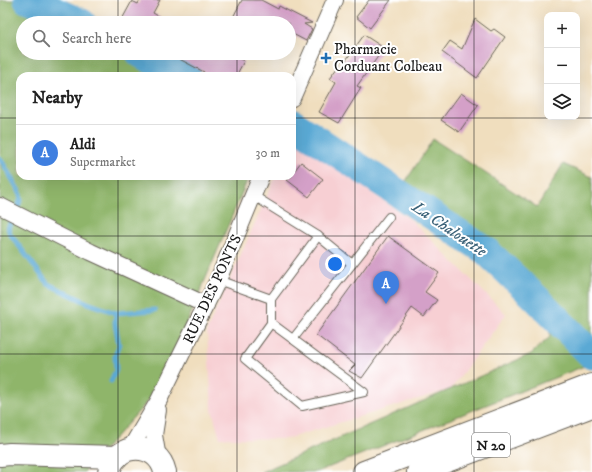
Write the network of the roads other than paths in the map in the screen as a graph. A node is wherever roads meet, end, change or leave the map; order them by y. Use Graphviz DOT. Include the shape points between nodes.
graph roads {
  1 [pos="335,0"];
  2 [pos="296,89"];
  3 [pos="260,180"];
  4 [pos="254,196"];
  5 [pos="0,206"];
  6 [pos="389,217"];
  7 [pos="318,236"];
  8 [pos="352,264"];
  9 [pos="218,280"];
  10 [pos="271,299"];
  11 [pos="206,305"];
  12 [pos="271,323"];
  13 [pos="293,339"];
  14 [pos="592,385"];
  15 [pos="159,400"];
  16 [pos="592,406"];
  17 [pos="0,455"];
  18 [pos="34,455"];
  19 [pos="119,459"];
  20 [pos="162,465"];
  21 [pos="86,472"];
  22 [pos="364,472"];
  23 [pos="418,472"];
  1 -- 2 [label="street"];
  3 -- 4 [label="street, RUE DES PONTS"];
  4 -- 7 [label="lane"];
  4 -- 9 [label="street, RUE DES PONTS"];
  5 -- 11 [label="street" via="91,252"];
  6 -- 8 [label="lane"];
  7 -- 8 [label="lane"];
  7 -- 10 [label="lane"];
  8 -- 13 [label="lane"];
  9 -- 10 [label="lane"];
  9 -- 11 [label="street, RUE DES PONTS"];
  10 -- 12 [label="lane"];
  11 -- 15 [label="street, RUE DES PONTS"];
  12 -- 13 [label="lane"];
  12 -- 13 [label="lane" via="245,360 302,406 364,392"];
  14 -- 22 [label="main road, N 20"];
  15 -- 19 [label="street, RUE DES PONTS"];
  15 -- 20 [label="street, RUE DES PONTS" via="154,435"];
  16 -- 23 [label="main road, N 20"];
  17 -- 18 [label="main road"];
  18 -- 19 [label="main road"];
  18 -- 21 [label="main road"];
  19 -- 20 [label="main road" via="138,448 152,453"];
}
